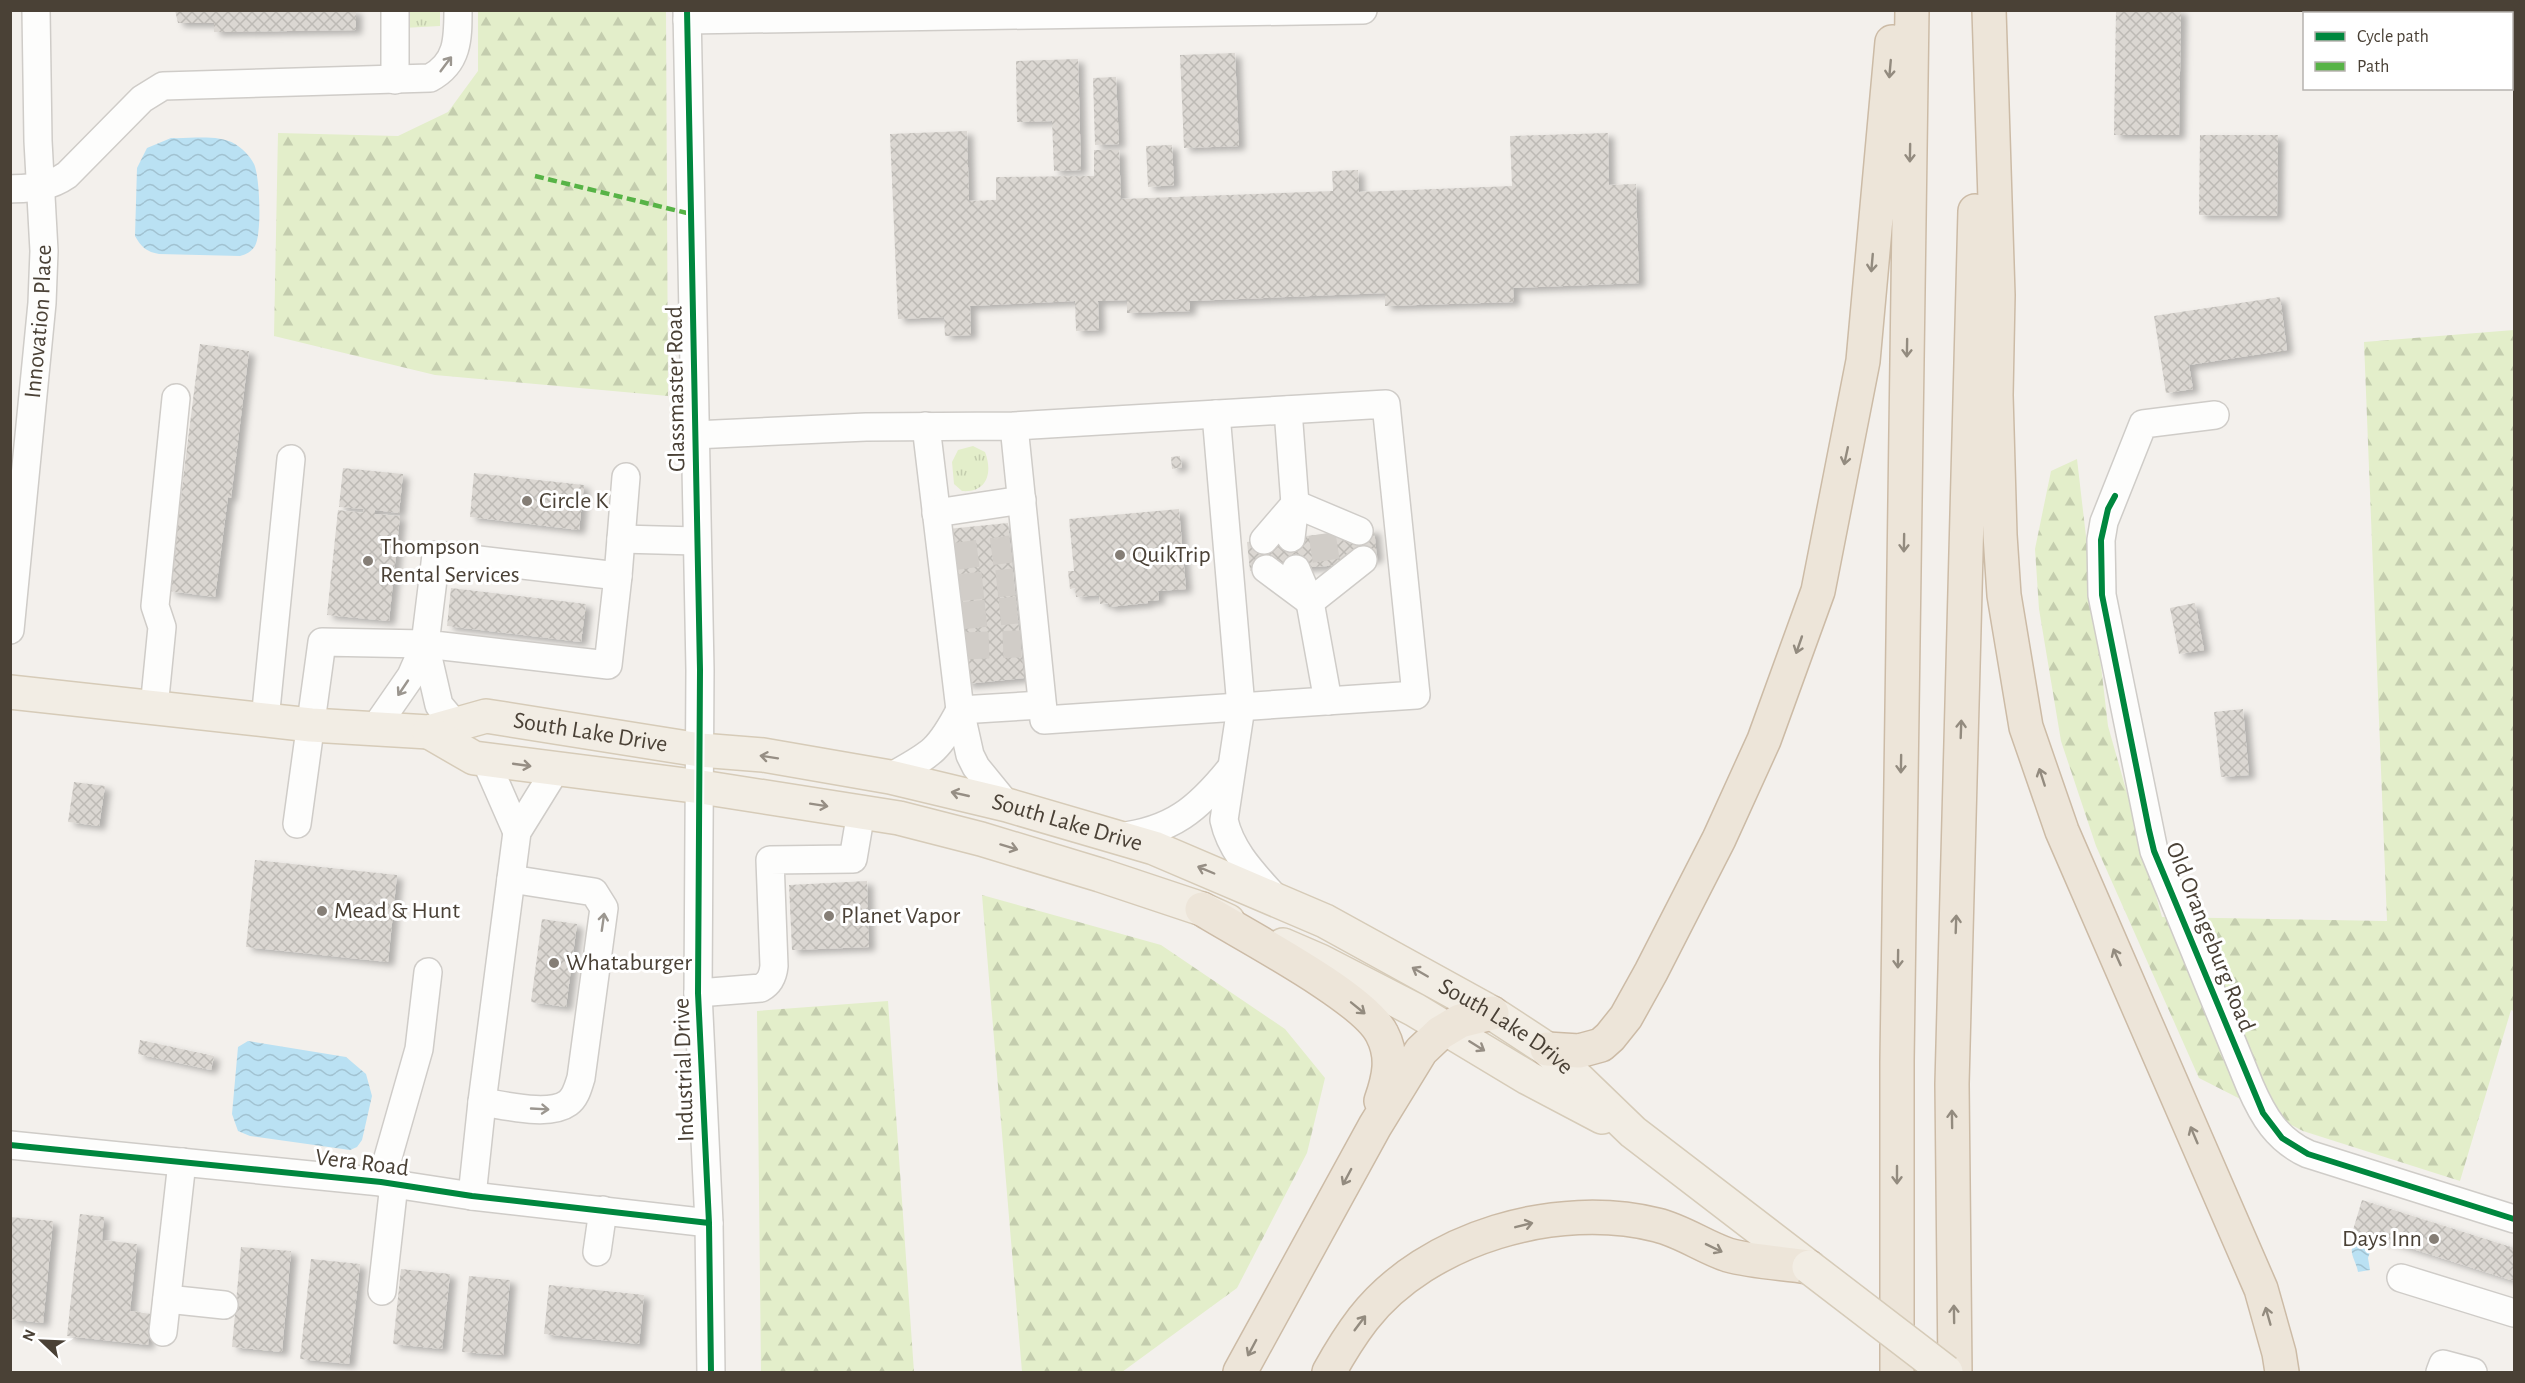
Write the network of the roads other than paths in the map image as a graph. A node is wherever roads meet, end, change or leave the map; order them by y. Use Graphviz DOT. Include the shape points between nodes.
graph roads {
  1 [pos="36,10"];
  2 [pos="394,10"];
  3 [pos="458,10"];
  4 [pos="1363,10"];
  5 [pos="1895,10"];
  6 [pos="1912,10"];
  7 [pos="1978,10"];
  8 [pos="1989,10"];
  9 [pos="1225,11"];
  10 [pos="687,15"];
  11 [pos="396,80"];
  12 [pos="41,188"];
  13 [pos="10,189"];
  14 [pos="176,398"];
  15 [pos="1288,410"];
  16 [pos="1216,414"];
  17 [pos="2215,415"];
  18 [pos="926,426"];
  19 [pos="1014,426"];
  20 [pos="694,435"];
  21 [pos="291,459"];
  22 [pos="626,477"];
  23 [pos="1022,500"];
  24 [pos="1296,504"];
  25 [pos="936,513"];
  26 [pos="1359,531"];
  27 [pos="1322,534"];
  28 [pos="1291,538"];
  29 [pos="621,539"];
  30 [pos="1264,540"];
  31 [pos="696,542"];
  32 [pos="1363,560"];
  33 [pos="1327,566"];
  34 [pos="1266,569"];
  35 [pos="1296,569"];
  36 [pos="618,576"];
  37 [pos="1310,602"];
  38 [pos="10,630"];
  39 [pos="425,644"];
  40 [pos="10,692"];
  41 [pos="1328,701"];
  42 [pos="1042,705"];
  43 [pos="1241,707"];
  44 [pos="154,708"];
  45 [pos="960,710"];
  46 [pos="265,720"];
  47 [pos="311,725"];
  48 [pos="375,728"];
  49 [pos="442,728"];
  50 [pos="485,759"];
  51 [pos="1232,767"];
  52 [pos="700,768"];
  53 [pos="556,769"];
  54 [pos="890,777"];
  55 [pos="1006,805"];
  56 [pos="861,812"];
  57 [pos="297,824"];
  58 [pos="517,832"];
  59 [pos="1117,837"];
  60 [pos="511,879"];
  61 [pos="1276,899"];
  62 [pos="1202,909"];
  63 [pos="428,972"];
  64 [pos="698,993"];
  65 [pos="1492,1013"];
  66 [pos="1447,1028"];
  67 [pos="1547,1049"];
  68 [pos="482,1102"];
  69 [pos="1375,1126"];
  70 [pos="1633,1132"];
  71 [pos="10,1145"];
  72 [pos="182,1162"];
  73 [pos="388,1183"];
  74 [pos="472,1196"];
  75 [pos="603,1210"];
  76 [pos="2514,1219"];
  77 [pos="709,1223"];
  78 [pos="1897,1235"];
  79 [pos="597,1252"];
  80 [pos="1809,1267"];
  81 [pos="2401,1278"];
  82 [pos="382,1291"];
  83 [pos="167,1299"];
  84 [pos="224,1305"];
  85 [pos="2514,1313"];
  86 [pos="163,1332"];
  87 [pos="2442,1368"];
  88 [pos="711,1372"];
  89 [pos="1240,1372"];
  90 [pos="1329,1372"];
  91 [pos="1884,1372"];
  92 [pos="1897,1372"];
  93 [pos="1946,1372"];
  94 [pos="1954,1372"];
  95 [pos="2282,1372"];
  96 [pos="2473,1372"];
  1 -- 12 [label="street, Innovation Place"];
  2 -- 11 [label="street"];
  11 -- 3 [label="street, one-way" via="430,78 448,64 458,39"];
  4 -- 9 [label="street"];
  5 -- 67 [label="highway, one-way" via="1863,361 1818,591 1803,636 1764,740 1719,839 1626,1017 1601,1045 1579,1052"];
  6 -- 78 [label="highway, one-way"];
  94 -- 7 [label="highway, one-way" via="1952,1084"];
  95 -- 8 [label="highway, one-way" via="2260,1289 2062,831 2026,727 2007,615 2000,535 1998,295"];
  9 -- 10 [label="street"];
  10 -- 20 [label="street, Glassmaster Road"];
  11 -- 12 [label="street" via="159,87 142,99 67,175"];
  12 -- 13 [label="street"];
  12 -- 38 [label="street, Innovation Place" via="42,303"];
  14 -- 44 [label="street" via="155,606 162,627"];
  15 -- 16 [label="street"];
  15 -- 24 [label="street"];
  15 -- 41 [label="street" via="1386,404 1416,695"];
  16 -- 19 [label="street"];
  16 -- 43 [label="street"];
  17 -- 76 [label="street, Old Orangeburg Road" via="2143,424 2106,516 2101,540 2102,595 2151,841 2263,1113 2282,1138 2308,1154"];
  18 -- 19 [label="street"];
  18 -- 20 [label="street"];
  18 -- 25 [label="street"];
  19 -- 23 [label="street"];
  20 -- 31 [label="street, Glassmaster Road"];
  21 -- 46 [label="street"];
  22 -- 29 [label="street"];
  23 -- 25 [label="street"];
  23 -- 42 [label="street" via="1022,582"];
  24 -- 26 [label="street"];
  24 -- 27 [label="street"];
  24 -- 28 [label="street"];
  24 -- 30 [label="street"];
  25 -- 45 [label="street" via="951,589"];
  29 -- 31 [label="street"];
  29 -- 36 [label="street"];
  31 -- 52 [label="street, Glassmaster Road"];
  32 -- 37 [label="street"];
  33 -- 37 [label="street"];
  34 -- 37 [label="street"];
  35 -- 37 [label="street"];
  36 -- 39 [label="street" via="436,555"];
  36 -- 39 [label="street" via="608,665"];
  37 -- 41 [label="street"];
  39 -- 47 [label="street" via="322,642"];
  39 -- 48 [label="street, one-way" via="411,676"];
  39 -- 49 [label="street"];
  40 -- 44 [label="main road, South Lake Drive"];
  41 -- 43 [label="street"];
  42 -- 43 [label="street" via="1044,720"];
  42 -- 45 [label="street"];
  43 -- 51 [label="street"];
  44 -- 46 [label="main road, South Lake Drive"];
  45 -- 54 [label="street" via="935,749"];
  45 -- 55 [label="street" via="976,768"];
  46 -- 47 [label="main road, South Lake Drive"];
  47 -- 48 [label="main road, South Lake Drive"];
  47 -- 57 [label="street"];
  48 -- 49 [label="main road, South Lake Drive"];
  49 -- 50 [label="main road, South Lake Drive" via="474,758"];
  49 -- 52 [label="main road, South Lake Drive" via="486,716"];
  50 -- 53 [label="main road, South Lake Drive, one-way"];
  50 -- 58 [label="street"];
  51 -- 59 [label="street" via="1195,809 1181,818 1142,835"];
  51 -- 61 [label="street" via="1225,808 1227,834 1244,862"];
  52 -- 53 [label="main road, South Lake Drive"];
  54 -- 52 [label="main road, South Lake Drive, one-way" via="763,755"];
  52 -- 56 [label="main road, South Lake Drive, one-way"];
  52 -- 64 [label="street, Industrial Drive"];
  53 -- 58 [label="street"];
  55 -- 54 [label="main road, South Lake Drive, one-way"];
  55 -- 59 [label="main road, South Lake Drive"];
  56 -- 62 [label="main road, South Lake Drive, one-way" via="981,839"];
  56 -- 64 [label="street" via="853,859 770,860 774,966 766,985"];
  58 -- 60 [label="street"];
  61 -- 59 [label="main road, South Lake Drive, one-way" via="1154,848"];
  60 -- 68 [label="street"];
  68 -- 60 [label="street, one-way" via="546,1110 568,1103 577,1093 604,908 594,892"];
  65 -- 61 [label="main road, South Lake Drive, one-way"];
  62 -- 66 [label="main road, South Lake Drive" via="1320,961"];
  62 -- 69 [label="highway, one-way" via="1318,979 1371,1018 1382,1033 1390,1062"];
  63 -- 73 [label="street" via="419,1049"];
  64 -- 77 [label="street, Industrial Drive"];
  65 -- 66 [label="highway"];
  65 -- 67 [label="main road, South Lake Drive"];
  66 -- 69 [label="highway" via="1421,1051"];
  66 -- 70 [label="main road, South Lake Drive, one-way" via="1528,1078"];
  67 -- 70 [label="main road, South Lake Drive"];
  68 -- 74 [label="street"];
  69 -- 89 [label="highway, one-way"];
  70 -- 80 [label="main road, South Lake Drive"];
  71 -- 72 [label="street, Vera Road"];
  72 -- 73 [label="street, Vera Road"];
  72 -- 83 [label="street"];
  73 -- 74 [label="street, Vera Road"];
  73 -- 82 [label="street"];
  74 -- 75 [label="street, Vera Road"];
  75 -- 77 [label="street, Vera Road"];
  75 -- 79 [label="street"];
  77 -- 88 [label="street, Industrial Drive"];
  78 -- 91 [label="highway"];
  78 -- 92 [label="highway"];
  90 -- 80 [label="highway, one-way" via="1364,1317 1415,1272 1479,1238 1540,1221 1588,1217 1656,1225 1728,1255"];
  80 -- 93 [label="main road, South Lake Drive, bridge"];
  81 -- 85 [label="street"];
  83 -- 84 [label="street"];
  83 -- 86 [label="street"];
  87 -- 96 [label="street"];
}
